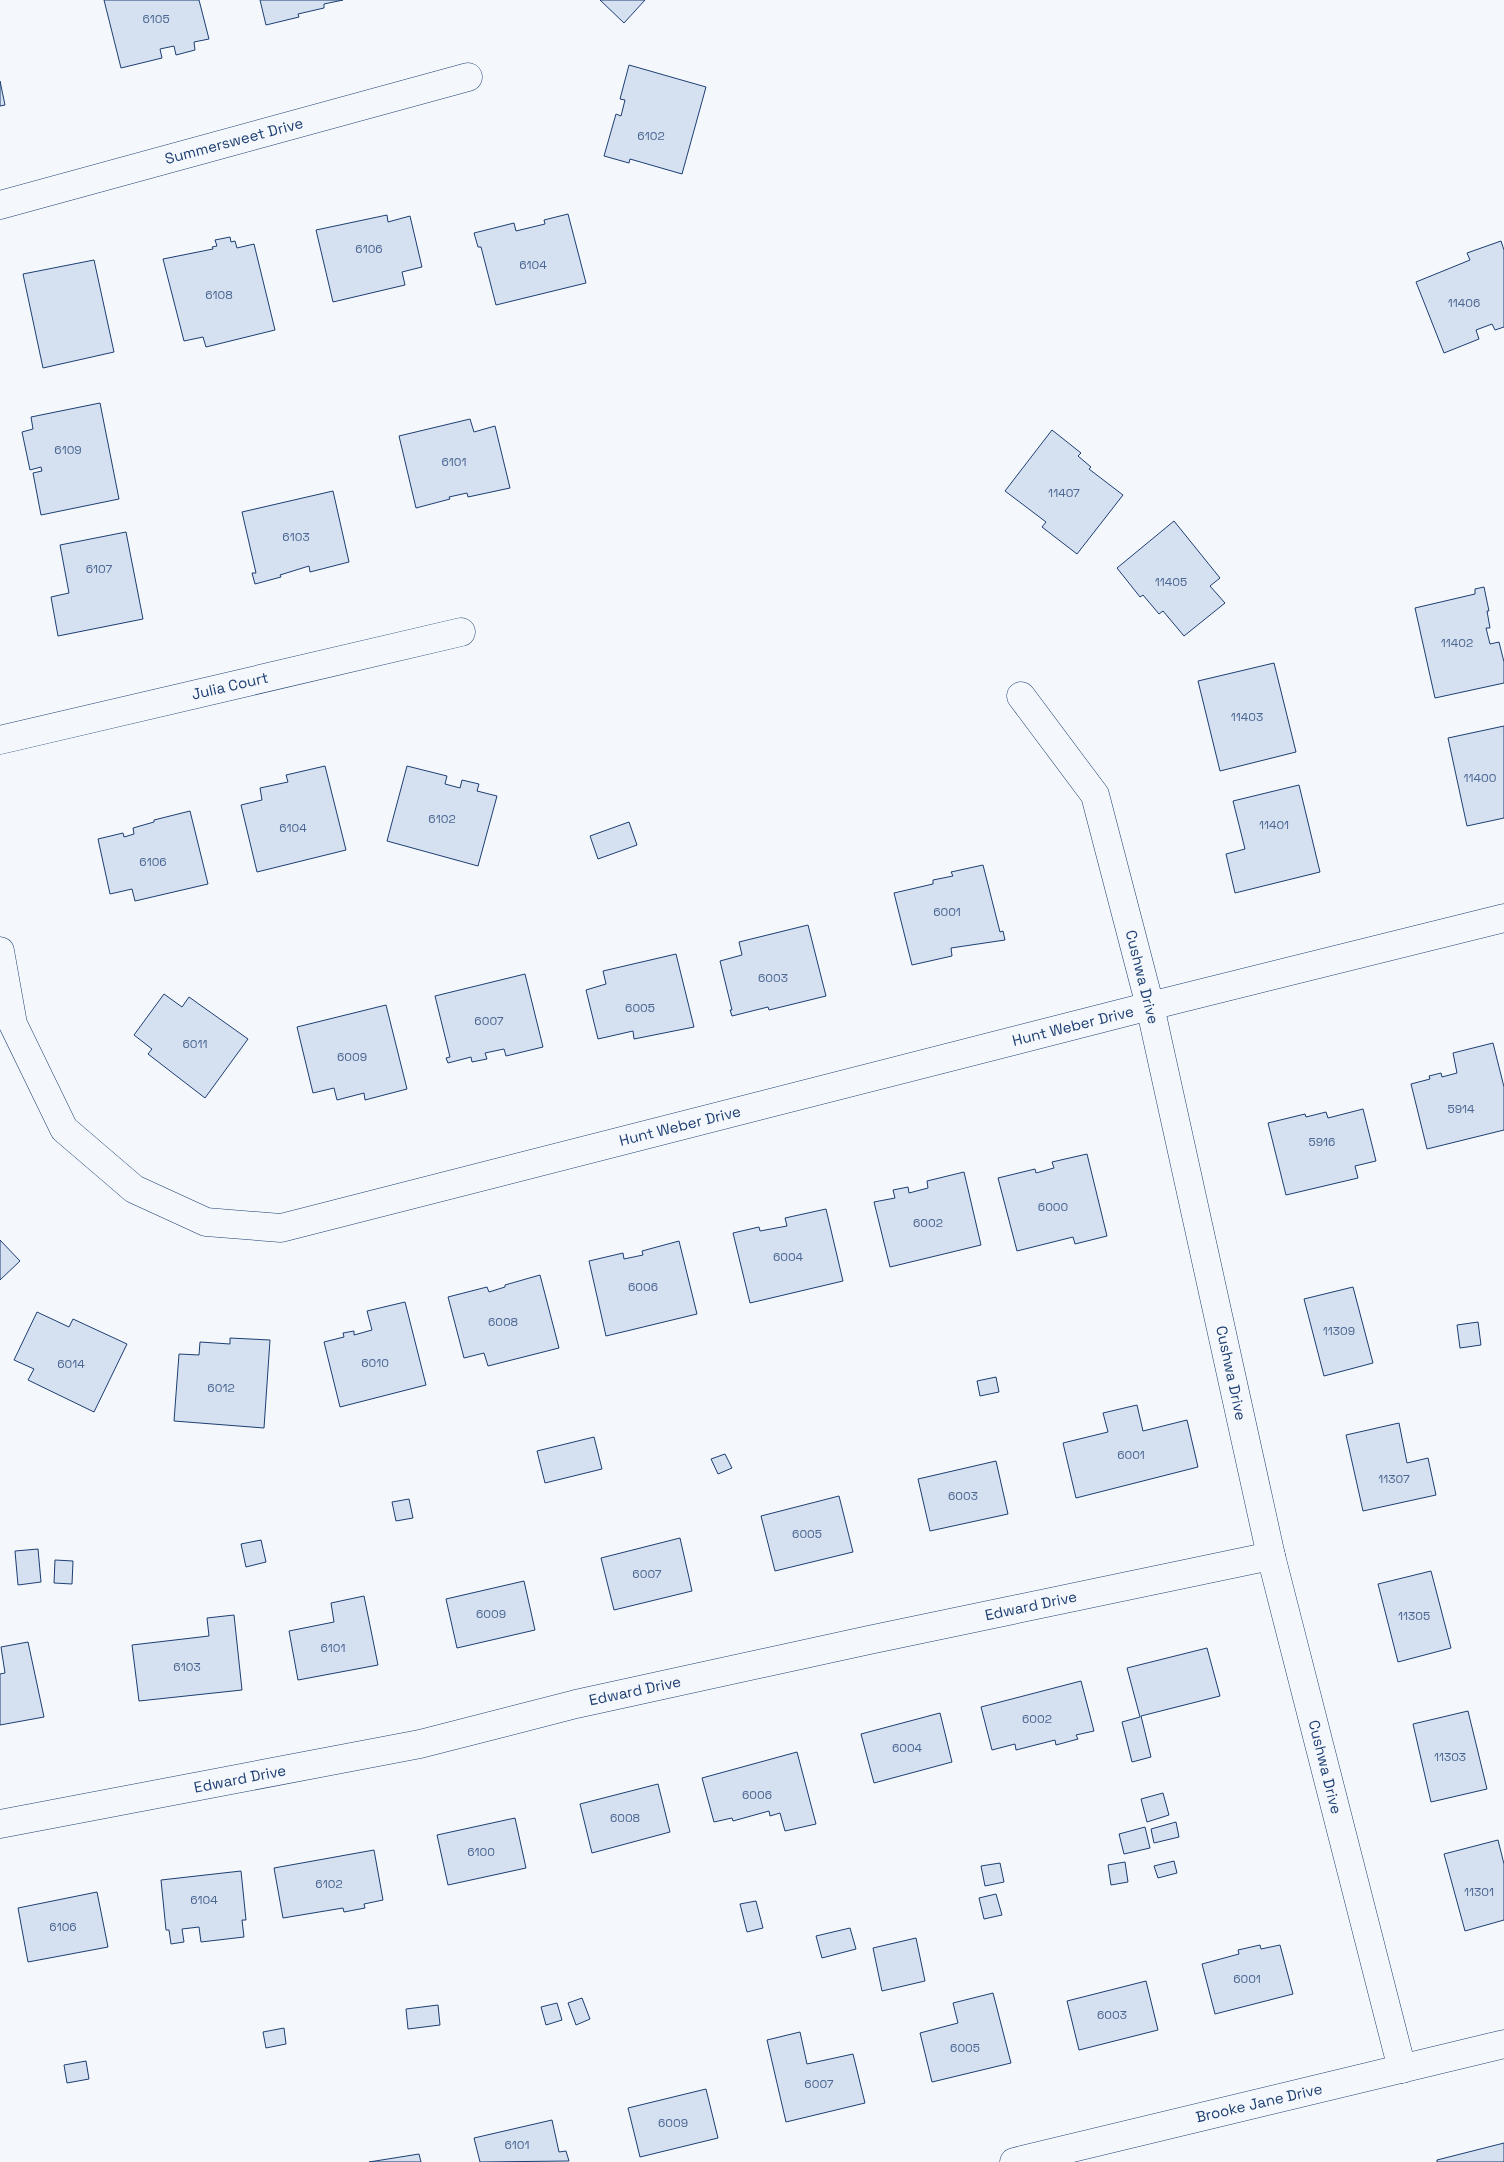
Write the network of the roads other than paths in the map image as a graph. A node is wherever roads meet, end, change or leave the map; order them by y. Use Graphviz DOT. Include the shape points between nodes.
graph roads {
  1 [pos="468,77"];
  2 [pos="0,205"];
  3 [pos="461,632"];
  4 [pos="1021,696"];
  5 [pos="0,740"];
  6 [pos="1504,918"];
  7 [pos="0,951"];
  8 [pos="1150,1006"];
  9 [pos="1271,1556"];
  10 [pos="0,1824"];
  11 [pos="1504,2044"];
  12 [pos="1402,2069"];
  13 [pos="1014,2162"];
  1 -- 2 [label="street, Summersweet Drive"];
  3 -- 5 [label="street, Julia Court"];
  4 -- 8 [label="street, Cushwa Drive" via="1095,795"];
  6 -- 8 [label="street, Hunt Weber Drive"];
  7 -- 8 [label="street, Hunt Weber Drive" via="13,1024 64,1129 134,1189 206,1222 281,1228"];
  8 -- 9 [label="street, Cushwa Drive"];
  9 -- 10 [label="street, Edward Drive" via="576,1704 420,1744"];
  9 -- 12 [label="street, Cushwa Drive"];
  11 -- 12 [label="street, Brooke Jane Drive"];
  12 -- 13 [label="street, Brooke Jane Drive"];
}
